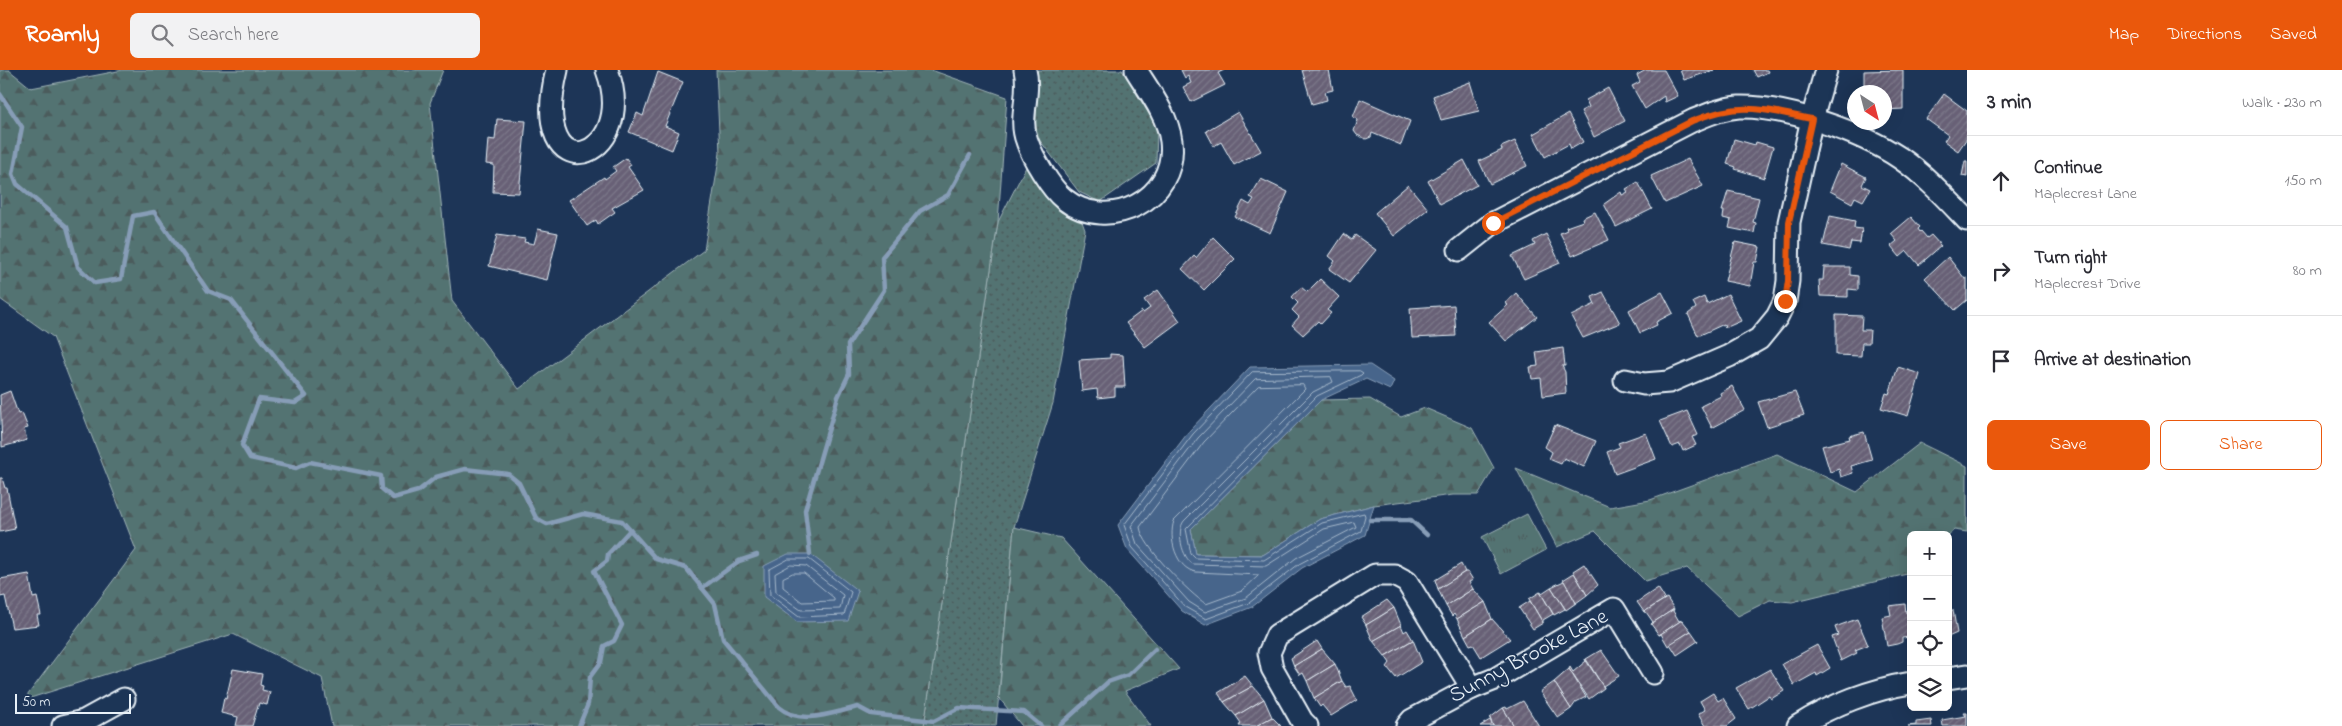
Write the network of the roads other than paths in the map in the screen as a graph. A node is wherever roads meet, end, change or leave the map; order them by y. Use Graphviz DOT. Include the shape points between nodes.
graph roads {
  1 [pos="557,70"];
  2 [pos="607,70"];
  3 [pos="1025,70"];
  4 [pos="1136,70"];
  5 [pos="1826,70"];
  6 [pos="1812,119"];
  7 [pos="1967,220"];
  8 [pos="1459,250"];
  9 [pos="1625,380"];
  10 [pos="1653,673"];
  11 [pos="1967,675"];
  12 [pos="1952,677"];
  13 [pos="1907,685"];
  14 [pos="1472,688"];
  15 [pos="124,699"];
  16 [pos="63,726"];
  17 [pos="1307,726"];
  18 [pos="1407,726"];
  19 [pos="1798,726"];
  1 -- 2 [label="street" via="553,97 554,132 559,144 579,153 600,143 608,128 614,106 613,87"];
  3 -- 4 [label="street" via="1022,128 1028,144 1062,198 1096,214 1114,214 1148,200 1162,182 1171,160 1167,124"];
  5 -- 6 [label="street"];
  6 -- 7 [label="street" via="1878,144 1902,159 1934,185"];
  6 -- 8 [label="street" via="1739,107 1718,110 1493,223"];
  6 -- 9 [label="street" via="1789,222 1785,301 1768,329 1759,339 1729,356 1670,382 1644,384"];
  10 -- 14 [label="street, Sunny Brooke Lane" via="1614,609"];
  11 -- 12 [label="street"];
  13 -- 19 [label="street" via="1853,700"];
  14 -- 17 [label="street" via="1407,582 1394,575 1375,575 1277,635 1269,653 1272,668"];
  14 -- 18 [label="street, Sunny Brooke Lane" via="1412,720"];
  15 -- 16 [label="street" via="84,721"];
}
